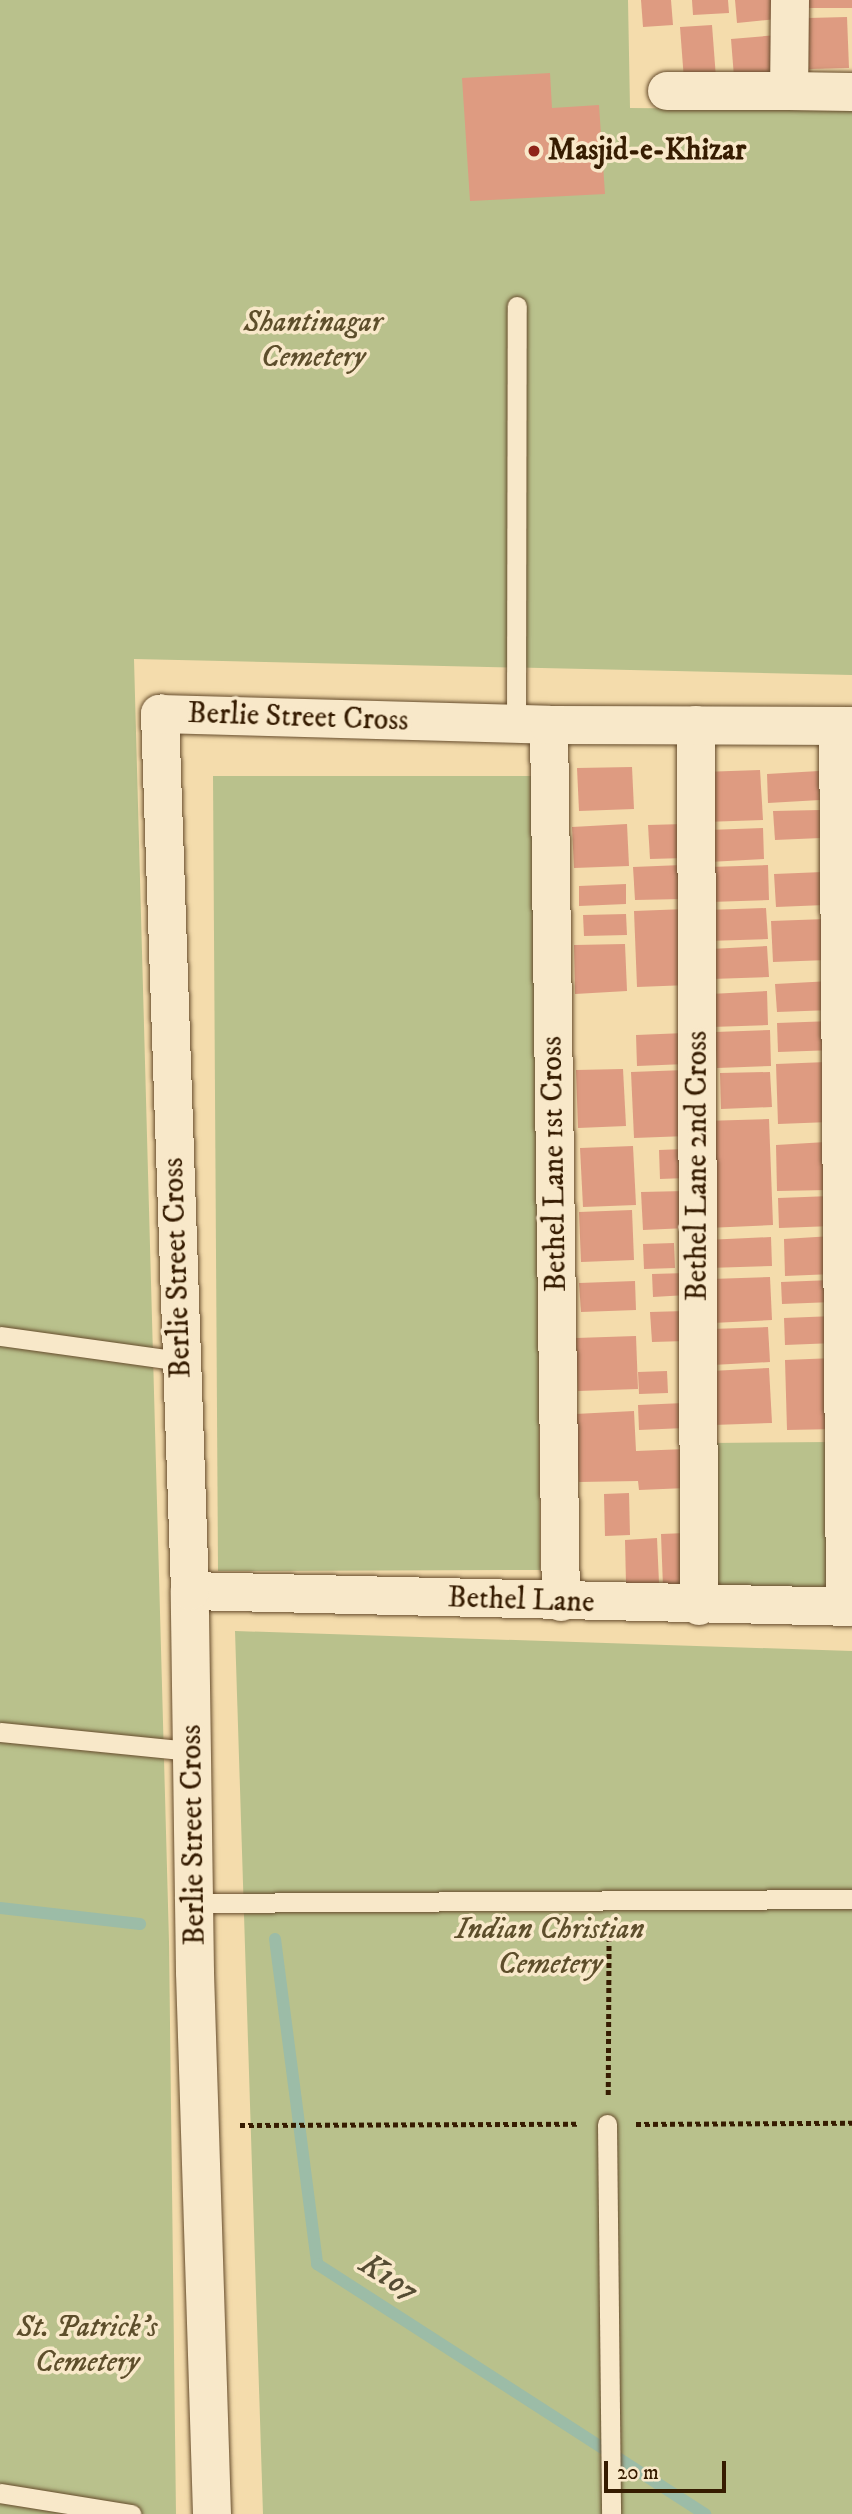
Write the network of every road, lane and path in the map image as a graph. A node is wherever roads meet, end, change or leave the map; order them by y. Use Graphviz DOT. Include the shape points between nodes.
graph roads {
  1 [pos="790,0"];
  2 [pos="789,91"];
  3 [pos="667,92"];
  4 [pos="852,92"];
  5 [pos="517,306"];
  6 [pos="533,724"];
  7 [pos="696,725"];
  8 [pos="845,726"];
  9 [pos="0,1336"];
  10 [pos="181,1361"];
  11 [pos="190,1591"];
  12 [pos="561,1602"];
  13 [pos="699,1606"];
  14 [pos="848,1607"];
  15 [pos="0,1732"];
  16 [pos="192,1751"];
  17 [pos="852,1899"];
  18 [pos="610,1900"];
  19 [pos="195,1903"];
  20 [pos="852,2123"];
  21 [pos="607,2124"];
  22 [pos="200,2126"];
  23 [pos="0,2493"];
  24 [pos="131,2514"];
  25 [pos="212,2514"];
  26 [pos="611,2514"];
  1 -- 2 [label="street"];
  2 -- 3 [label="street"];
  2 -- 4 [label="street"];
  5 -- 6 [label="lane"];
  6 -- 7 [label="street, Berlie Street Cross"];
  6 -- 10 [label="street, Berlie Street Cross" via="160,714"];
  6 -- 12 [label="street, Bethel Lane 1st Cross"];
  7 -- 8 [label="street, Berlie Street Cross"];
  7 -- 13 [label="street, Bethel Lane 2nd Cross"];
  8 -- 14 [label="street"];
  9 -- 10 [label="lane"];
  10 -- 11 [label="street, Berlie Street Cross"];
  11 -- 12 [label="street, Bethel Lane"];
  11 -- 16 [label="street, Berlie Street Cross"];
  12 -- 13 [label="street, Bethel Lane"];
  13 -- 14 [label="street, Bethel Lane"];
  15 -- 16 [label="lane"];
  16 -- 19 [label="street, Berlie Street Cross"];
  17 -- 18 [label="lane"];
  18 -- 19 [label="lane"];
  18 -- 21 [label="path"];
  19 -- 22 [label="street, Berlie Street Cross"];
  20 -- 21 [label="path"];
  21 -- 22 [label="path"];
  21 -- 26 [label="lane"];
  22 -- 25 [label="street, Berlie Street Cross"];
  23 -- 24 [label="lane"];
}
